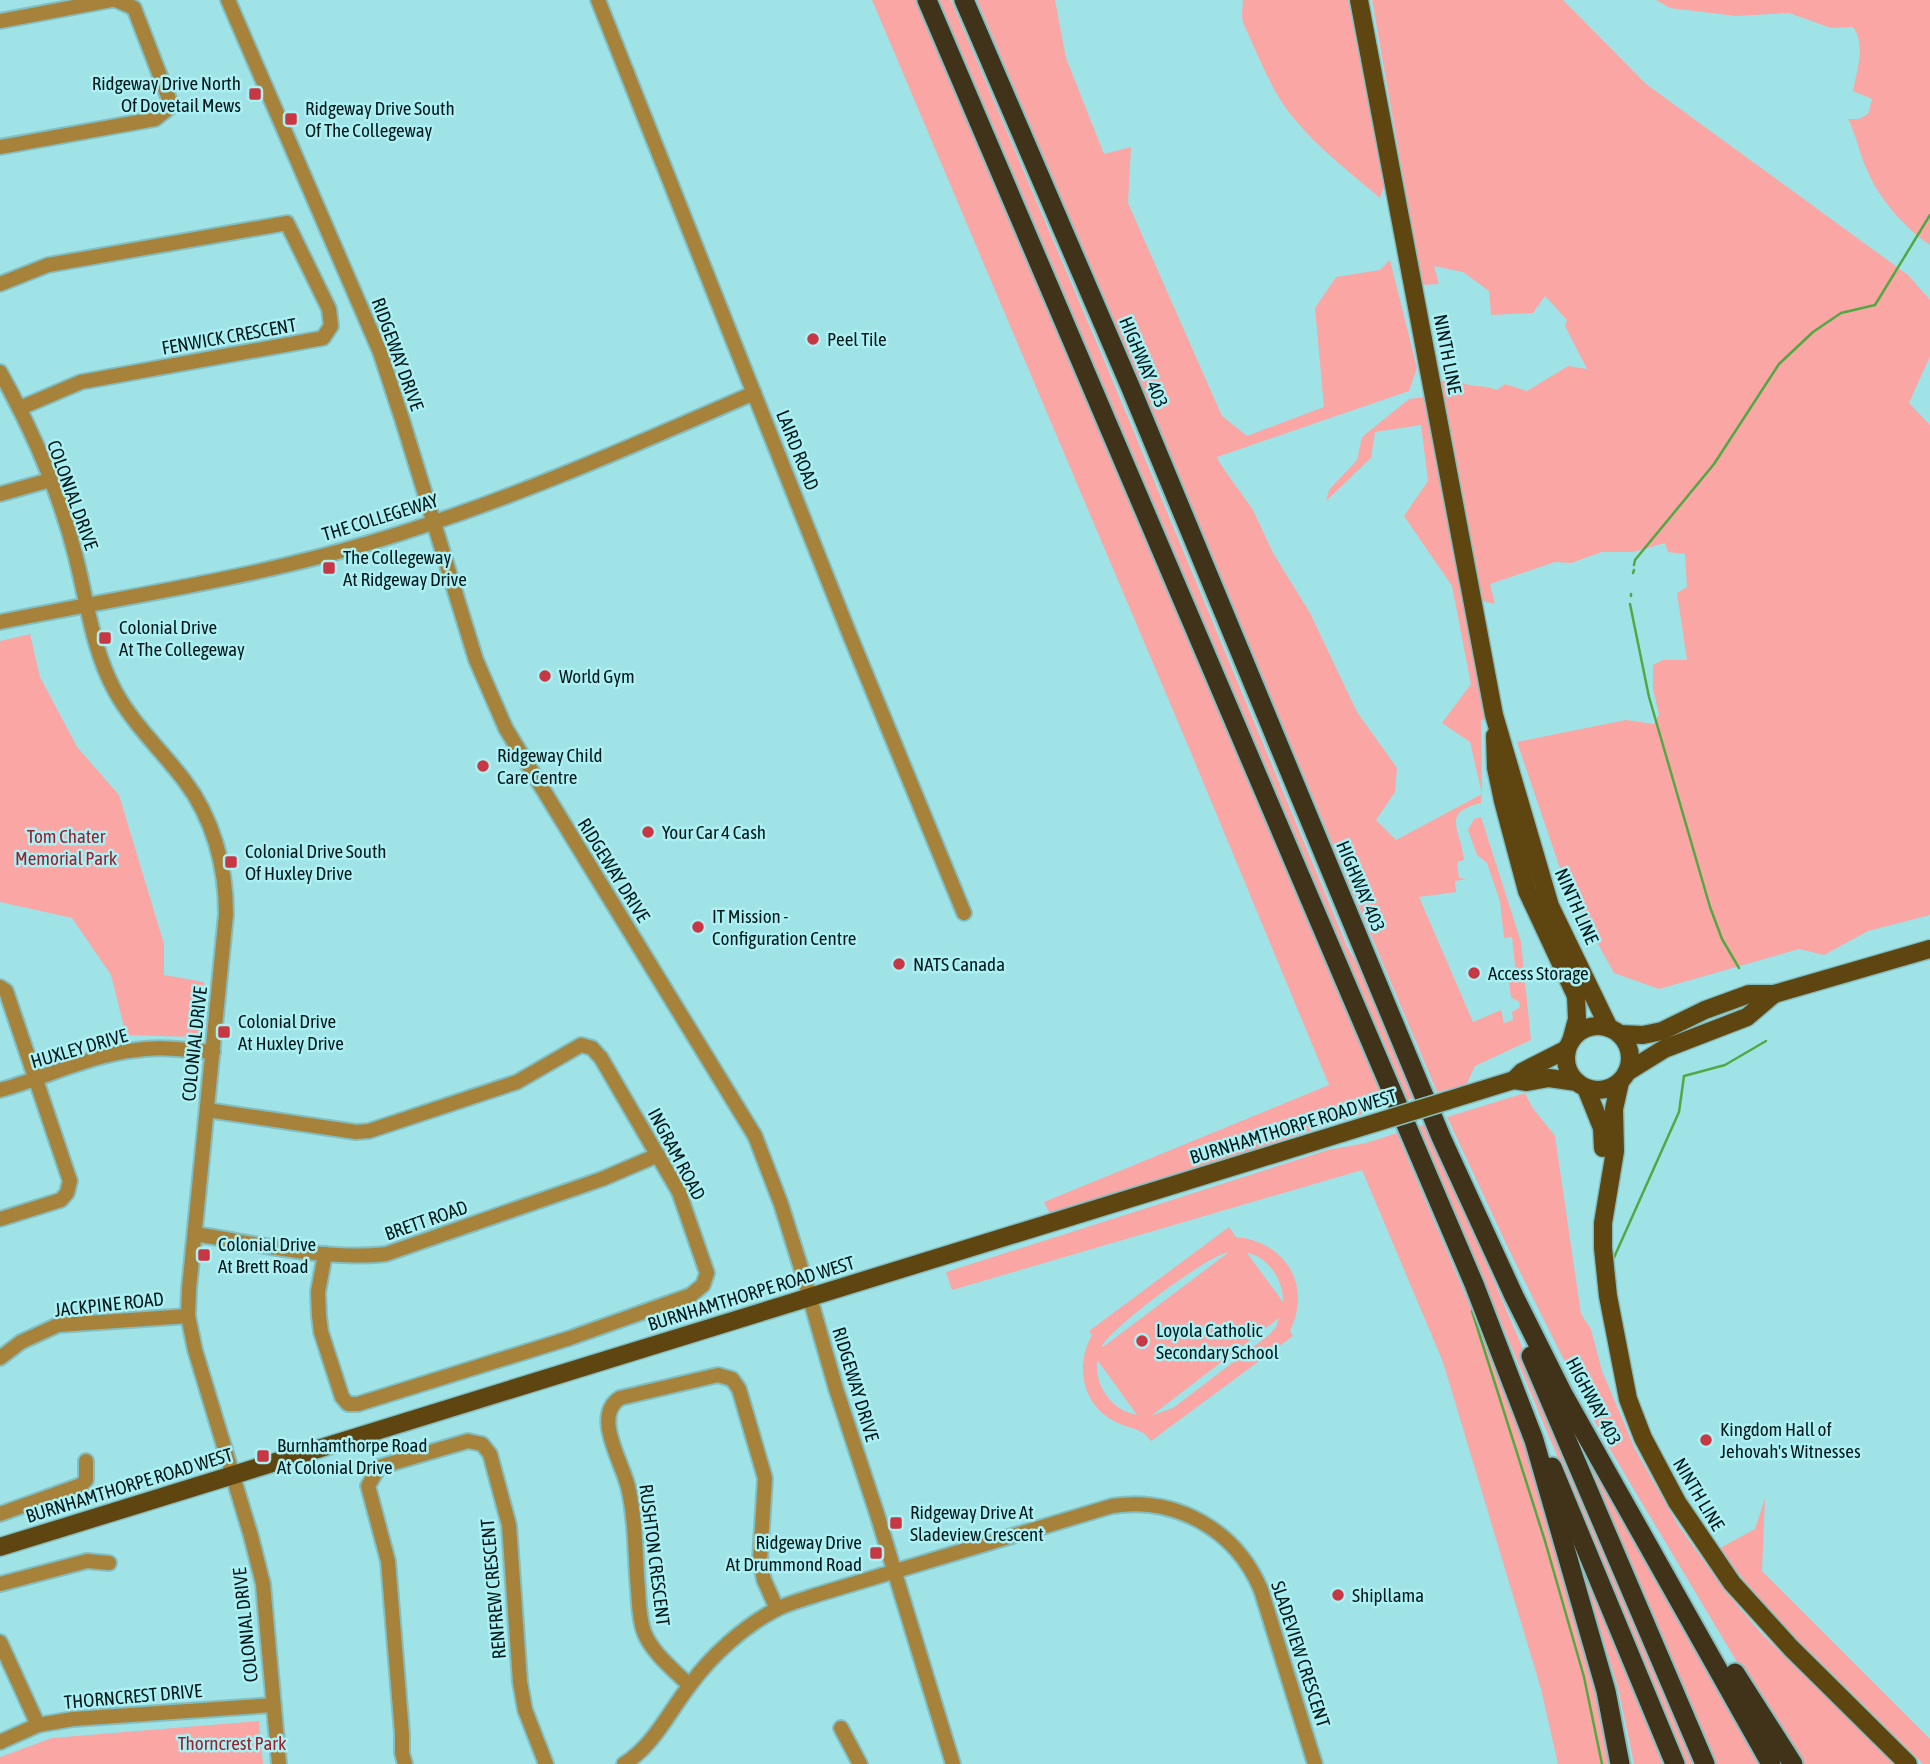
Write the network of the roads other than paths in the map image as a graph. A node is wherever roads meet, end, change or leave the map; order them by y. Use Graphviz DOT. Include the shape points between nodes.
graph roads {
  1 [pos="111,0"];
  2 [pos="116,0"];
  3 [pos="228,0"];
  4 [pos="598,0"];
  5 [pos="927,0"];
  6 [pos="964,0"];
  7 [pos="1359,0"];
  8 [pos="0,21"];
  9 [pos="0,147"];
  10 [pos="0,284"];
  11 [pos="0,372"];
  12 [pos="754,393"];
  13 [pos="20,408"];
  14 [pos="50,481"];
  15 [pos="0,494"];
  16 [pos="433,521"];
  17 [pos="86,605"];
  18 [pos="0,622"];
  19 [pos="1494,715"];
  20 [pos="964,913"];
  21 [pos="1930,949"];
  22 [pos="0,987"];
  23 [pos="1774,994"];
  24 [pos="1614,1031"];
  25 [pos="1569,1045"];
  26 [pos="213,1052"];
  27 [pos="1623,1077"];
  28 [pos="38,1080"];
  29 [pos="1514,1080"];
  30 [pos="1582,1085"];
  31 [pos="0,1090"];
  32 [pos="207,1110"];
  33 [pos="658,1155"];
  34 [pos="1609,1175"];
  35 [pos="0,1219"];
  36 [pos="195,1234"];
  37 [pos="325,1254"];
  38 [pos="1514,1296"];
  39 [pos="810,1297"];
  40 [pos="188,1316"];
  41 [pos="0,1357"];
  42 [pos="1534,1440"];
  43 [pos="86,1461"];
  44 [pos="233,1475"];
  45 [pos="0,1514"];
  46 [pos="1644,1540"];
  47 [pos="0,1546"];
  48 [pos="109,1563"];
  49 [pos="894,1572"];
  50 [pos="0,1584"];
  51 [pos="777,1609"];
  52 [pos="0,1642"];
  53 [pos="689,1685"];
  54 [pos="273,1705"];
  55 [pos="38,1725"];
  56 [pos="841,1728"];
  57 [pos="0,1742"];
  58 [pos="631,1762"];
  59 [pos="279,1764"];
  60 [pos="405,1764"];
  61 [pos="546,1764"];
  62 [pos="860,1764"];
  63 [pos="953,1764"];
  64 [pos="1315,1764"];
  65 [pos="1620,1764"];
  66 [pos="1675,1764"];
  67 [pos="1705,1764"];
  68 [pos="1771,1764"];
  69 [pos="1793,1764"];
  70 [pos="1908,1764"];
  1 -- 8 [label="street"];
  2 -- 9 [label="street" via="134,8 169,108 155,119"];
  3 -- 16 [label="street, RIDGEWAY DRIVE" via="380,352"];
  4 -- 12 [label="street, LAIRD ROAD"];
  5 -- 42 [label="highway" via="1469,1271"];
  6 -- 38 [label="highway, HIGHWAY 403" via="1130,386 1441,1137"];
  7 -- 19 [label="main road, NINTH LINE"];
  10 -- 13 [label="street, FENWICK CRESCENT" via="48,265 287,223 329,309 331,326 323,338 81,382"];
  11 -- 13 [label="street, COLONIAL DRIVE"];
  12 -- 16 [label="street, THE COLLEGEWAY" via="506,497"];
  12 -- 20 [label="street, LAIRD ROAD"];
  13 -- 14 [label="street, COLONIAL DRIVE"];
  14 -- 15 [label="street"];
  14 -- 17 [label="street, COLONIAL DRIVE" via="75,552"];
  16 -- 17 [label="street, THE COLLEGEWAY" via="334,553"];
  16 -- 39 [label="street, RIDGEWAY DRIVE" via="476,660 506,729 755,1136"];
  17 -- 18 [label="street, THE COLLEGEWAY"];
  17 -- 26 [label="street, COLONIAL DRIVE" via="114,690 192,792 220,855 226,914"];
  19 -- 24 [label="main road, NINTH LINE" via="1550,906"];
  19 -- 25 [label="main road, NINTH LINE" via="1496,768 1527,891 1576,996 1577,1019"];
  21 -- 23 [label="main road"];
  22 -- 28 [label="street" via="6,991"];
  23 -- 24 [label="main road" via="1749,994 1662,1031 1643,1035"];
  23 -- 27 [label="main road" via="1747,1017 1664,1049"];
  24 -- 25 [label="main road" via="1588,1028"];
  24 -- 27 [label="main road" via="1629,1051"];
  25 -- 29 [label="main road, BURNHAMTHORPE ROAD WEST"];
  25 -- 30 [label="main road" via="1567,1067"];
  26 -- 28 [label="street, HUXLEY DRIVE" via="137,1049"];
  26 -- 32 [label="street, COLONIAL DRIVE"];
  27 -- 30 [label="main road" via="1604,1090"];
  27 -- 34 [label="main road, NINTH LINE" via="1614,1109 1615,1151"];
  28 -- 31 [label="street, HUXLEY DRIVE"];
  28 -- 35 [label="street" via="70,1181 67,1193 61,1200"];
  29 -- 30 [label="main road, BURNHAMTHORPE ROAD WEST" via="1549,1078"];
  29 -- 39 [label="main road, BURNHAMTHORPE ROAD WEST, bridge"];
  30 -- 34 [label="main road, NINTH LINE" via="1602,1128"];
  32 -- 33 [label="street, INGRAM ROAD" via="369,1131 517,1083 581,1045 601,1058"];
  32 -- 36 [label="street, COLONIAL DRIVE"];
  33 -- 37 [label="street, BRETT ROAD" via="386,1254"];
  33 -- 37 [label="street, INGRAM ROAD" via="680,1192 707,1273 704,1285 691,1295 570,1338 358,1404 348,1404 342,1397 321,1332 318,1292"];
  34 -- 70 [label="main road, NINTH LINE" via="1602,1248 1608,1296 1628,1399 1649,1452 1706,1547 1740,1593"];
  36 -- 37 [label="street, BRETT ROAD"];
  36 -- 40 [label="street, COLONIAL DRIVE"];
  38 -- 46 [label="highway, HIGHWAY 403"];
  38 -- 67 [label="highway" via="1512,1313"];
  39 -- 44 [label="main road, BURNHAMTHORPE ROAD WEST"];
  39 -- 49 [label="street, RIDGEWAY DRIVE"];
  40 -- 41 [label="street, JACKPINE ROAD" via="58,1325"];
  40 -- 44 [label="street, COLONIAL DRIVE"];
  42 -- 65 [label="highway" via="1606,1690"];
  42 -- 66 [label="highway" via="1555,1472"];
  43 -- 45 [label="street" via="86,1480 81,1485"];
  44 -- 47 [label="main road, BURNHAMTHORPE ROAD WEST"];
  44 -- 54 [label="street, COLONIAL DRIVE" via="263,1584"];
  46 -- 68 [label="highway, HIGHWAY 403"];
  46 -- 69 [label="highway" via="1669,1570"];
  48 -- 50 [label="street" via="87,1560"];
  49 -- 51 [label="street, SLADEVIEW CRESCENT"];
  49 -- 63 [label="street, RIDGEWAY DRIVE"];
  49 -- 64 [label="street, SLADEVIEW CRESCENT" via="1112,1506 1149,1503 1185,1514 1227,1540 1256,1578"];
  51 -- 53 [label="street, SLADEVIEW CRESCENT" via="734,1639"];
  51 -- 53 [label="street, RUSHTON CRESCENT" via="760,1560 764,1469 740,1388 718,1374 620,1398 612,1404 606,1422 630,1500 641,1624 649,1644"];
  52 -- 55 [label="street"];
  53 -- 58 [label="street, SLADEVIEW CRESCENT" via="659,1731"];
  54 -- 55 [label="street, THORNCREST DRIVE"];
  54 -- 59 [label="street, COLONIAL DRIVE"];
  55 -- 57 [label="street, THORNCREST DRIVE"];
  56 -- 62 [label="street"];
  60 -- 61 [label="street, RENFREW CRESCENT" via="388,1560 368,1486 379,1467 468,1441 482,1444 490,1454 509,1525 520,1682 525,1710"];
}
